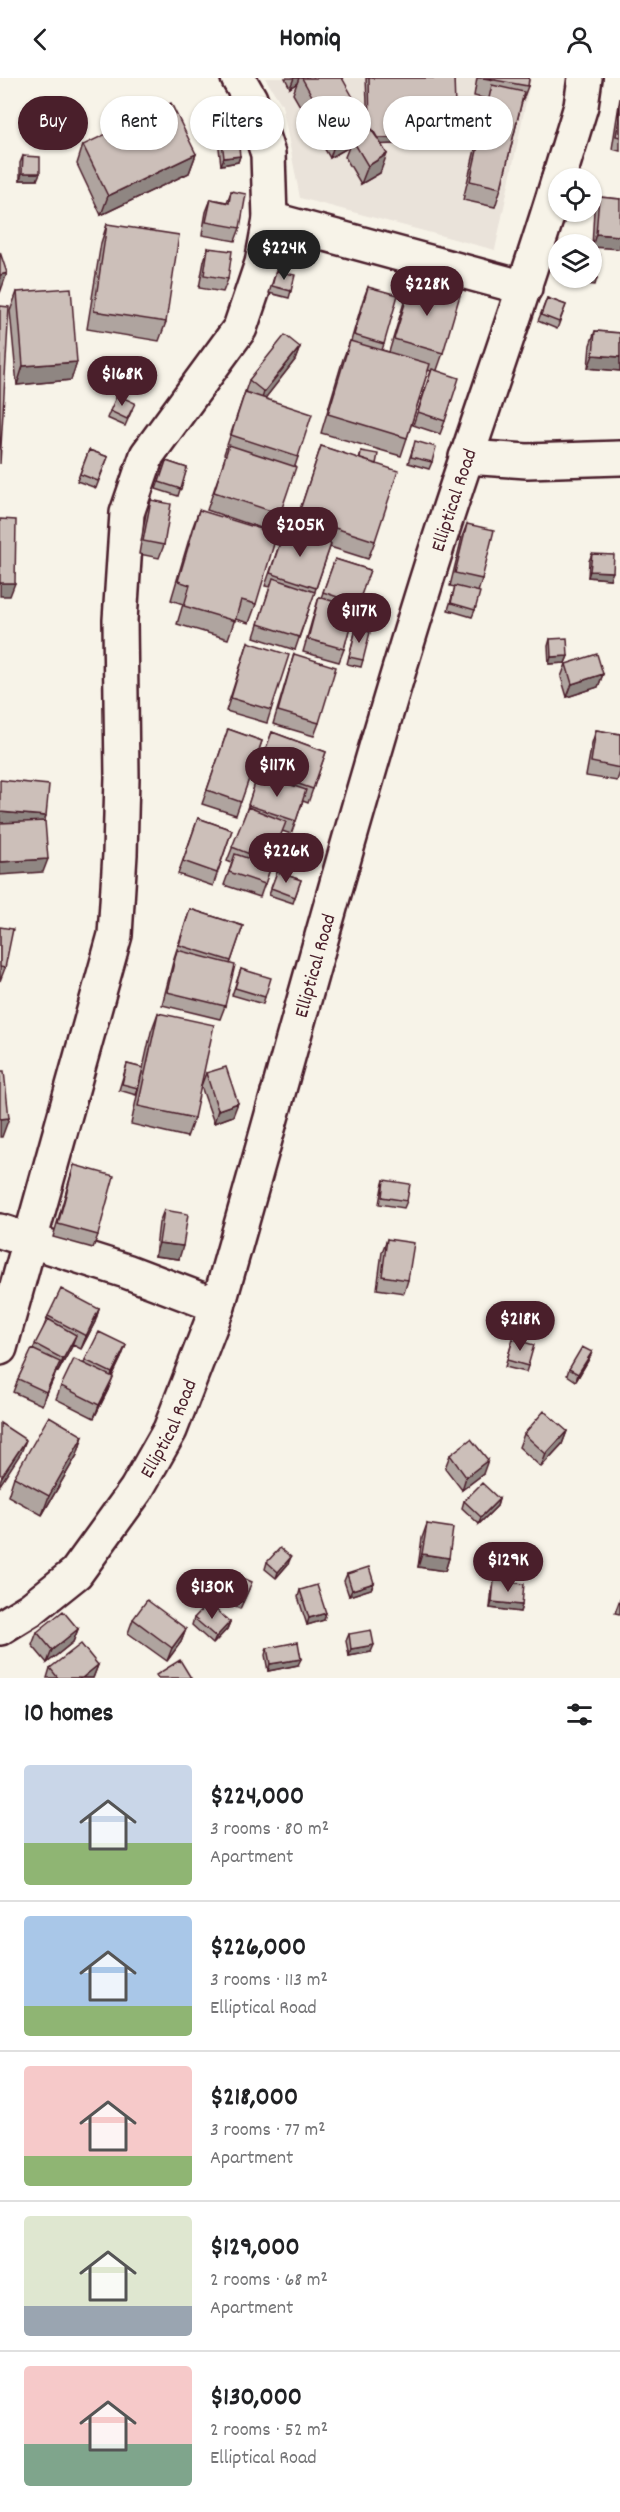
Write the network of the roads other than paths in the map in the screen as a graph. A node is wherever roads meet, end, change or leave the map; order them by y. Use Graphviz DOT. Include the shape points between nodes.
graph roads {
  1 [pos="238,78"];
  2 [pos="585,78"];
  3 [pos="562,168"];
  4 [pos="548,213"];
  5 [pos="270,219"];
  6 [pos="525,288"];
  7 [pos="466,457"];
  8 [pos="620,458"];
  9 [pos="0,1231"];
  10 [pos="32,1239"];
  11 [pos="218,1306"];
  12 [pos="0,1348"];
  13 [pos="0,1628"];
  1 -- 5 [label="street" via="250,99 268,154"];
  2 -- 3 [label="street, Elliptical Road" via="581,106"];
  4 -- 6 [label="street, Elliptical Road"];
  5 -- 6 [label="street"];
  5 -- 10 [label="street" via="262,263 240,328 147,455 127,513 120,620 122,777 115,935"];
  6 -- 7 [label="street, Elliptical Road"];
  7 -- 8 [label="street" via="527,461"];
  7 -- 11 [label="street, Elliptical Road" via="382,727"];
  9 -- 10 [label="street"];
  10 -- 11 [label="street"];
  10 -- 12 [label="street"];
  11 -- 13 [label="street, Elliptical Road" via="170,1430 136,1490 76,1573"];
}
